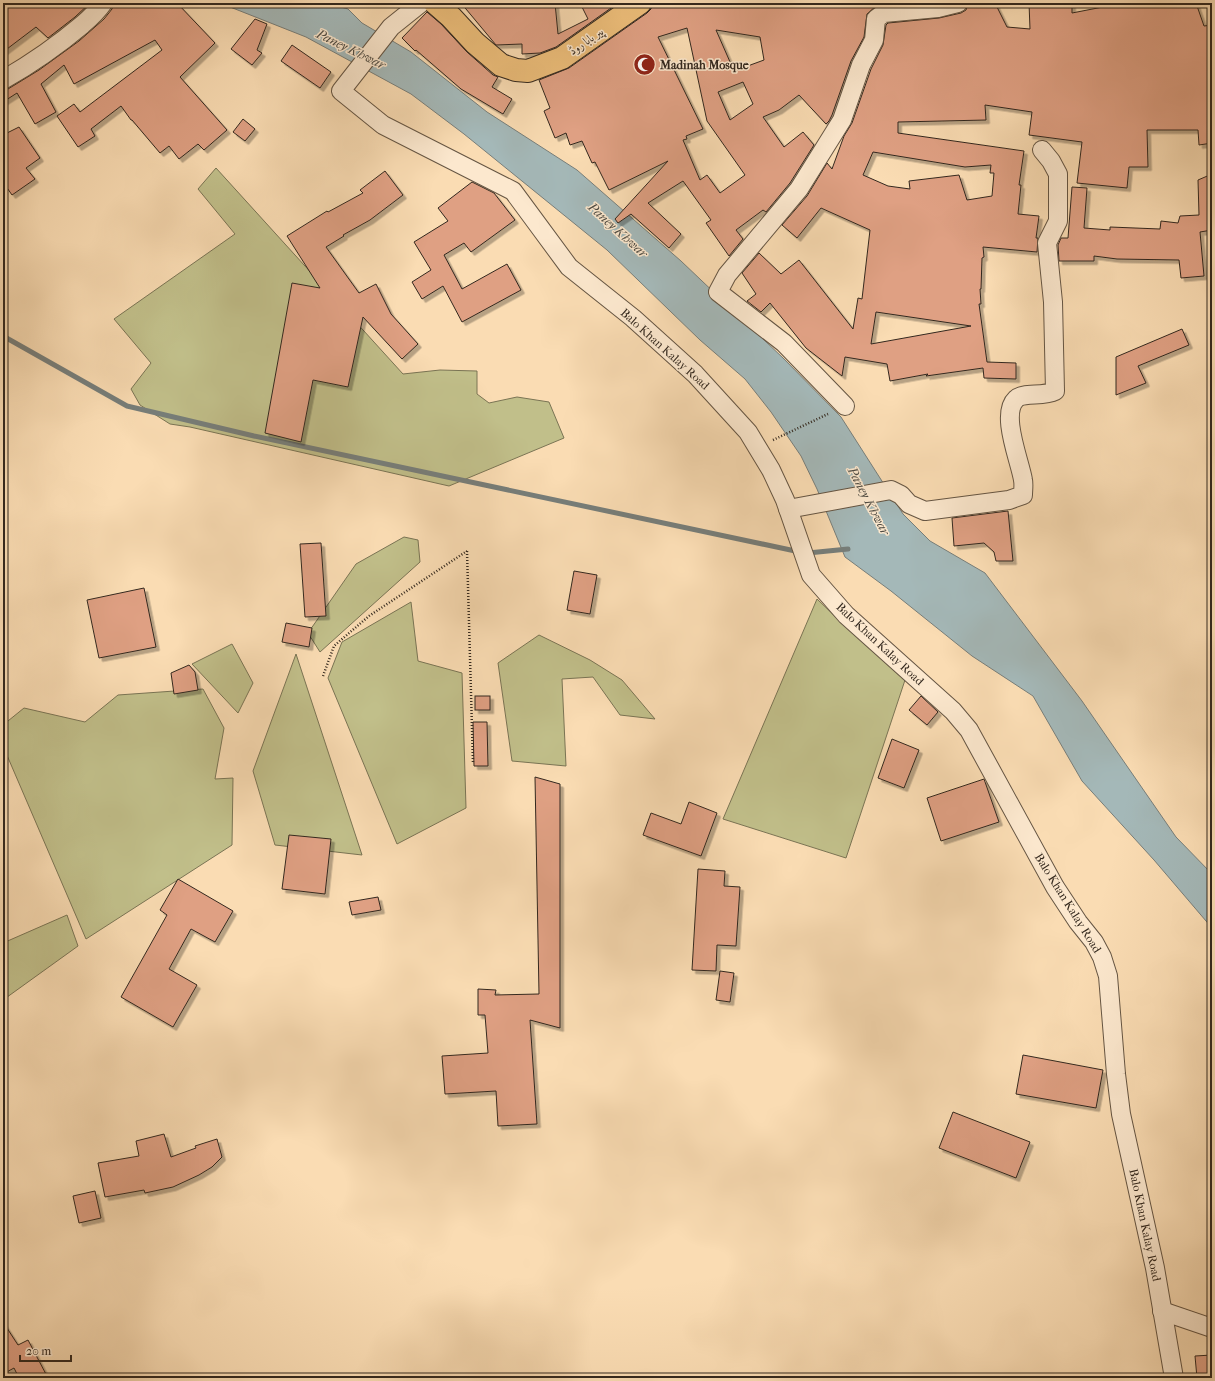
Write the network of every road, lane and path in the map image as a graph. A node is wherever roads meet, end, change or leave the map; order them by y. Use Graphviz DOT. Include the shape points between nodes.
graph roads {
  1 [pos="103,3"];
  2 [pos="421,3"];
  3 [pos="435,3"];
  4 [pos="640,3"];
  5 [pos="958,3"];
  6 [pos="3,80"];
  7 [pos="1042,150"];
  8 [pos="845,406"];
  9 [pos="777,438"];
  10 [pos="788,509"];
  11 [pos="324,676"];
  12 [pos="472,764"];
  13 [pos="1162,1310"];
  14 [pos="1212,1328"];
  15 [pos="1174,1378"];
  1 -- 6 [label="street" via="70,35 34,62"];
  2 -- 10 [label="street, Balo Khan Kalay Road" via="390,27 341,92 383,125 513,191 569,267 633,318 695,374 748,432 771,470"];
  3 -- 4 [label="main road, پیر بابا روڈ" via="501,65 528,71 562,58"];
  5 -- 8 [label="street" via="938,8 884,13 876,19 874,40 861,65 842,120 799,189 727,275 718,292 784,343"];
  7 -- 10 [label="street" via="1058,174 1058,221 1047,243 1053,302 1055,390 1049,394 1017,398 1012,406 1010,430 1023,480 1023,495 1009,500 925,511 909,504 901,495 891,490"];
  8 -- 9 [label="path"];
  10 -- 13 [label="street, Balo Khan Kalay Road" via="812,575 846,615 953,711 969,730 1055,887 1102,957 1108,976 1121,1114"];
  11 -- 12 [label="path" via="334,646 369,616 467,551"];
  13 -- 14 [label="street"];
  13 -- 15 [label="street, Balo Khan Kalay Road"];
}
